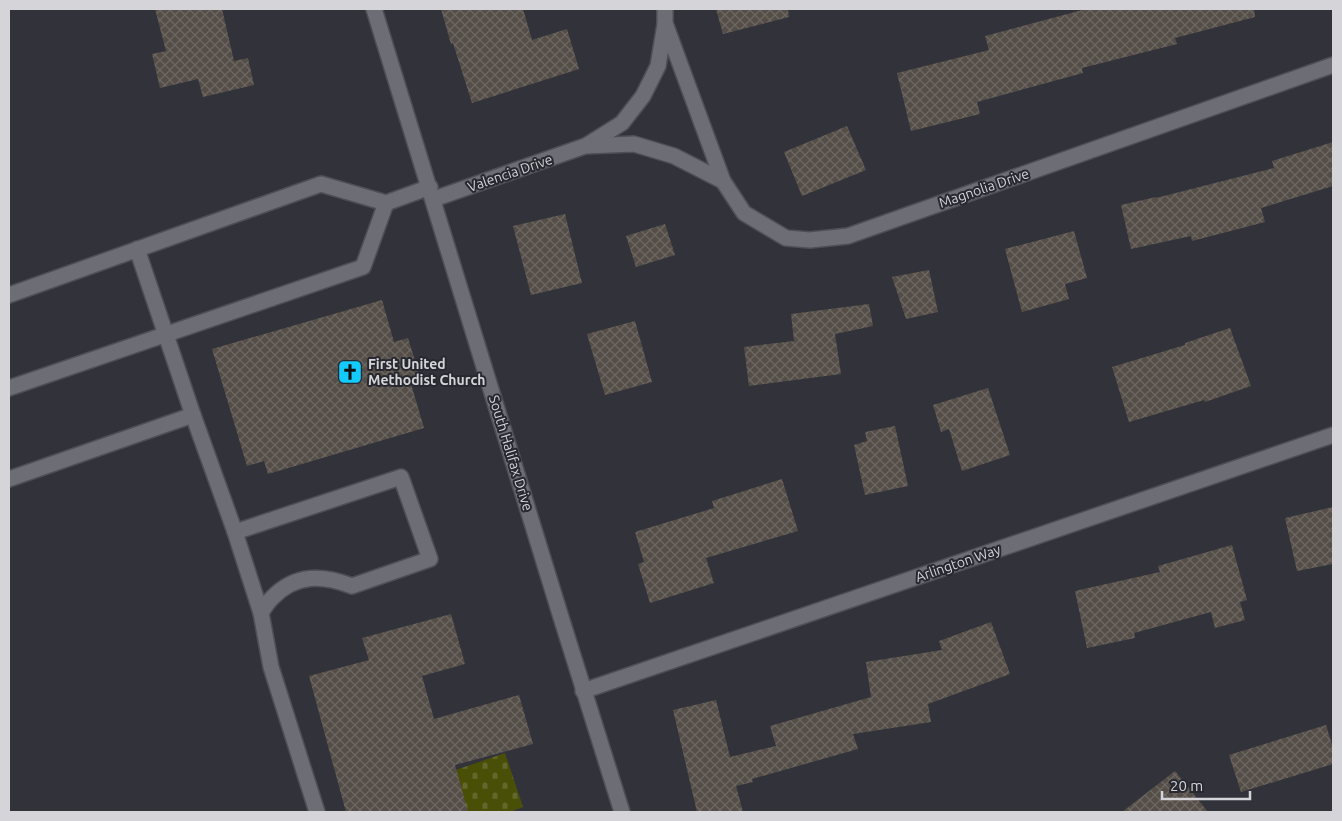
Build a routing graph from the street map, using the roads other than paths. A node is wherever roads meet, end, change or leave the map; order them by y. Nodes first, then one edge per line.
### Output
1 (374, 9) edge
2 (665, 16) edge
3 (1333, 65) edge
4 (696, 109) joint
5 (585, 146) junction
6 (723, 181) junction
7 (432, 193) junction
8 (386, 203) junction
9 (137, 249) junction
10 (9, 295) edge
11 (166, 335) junction
12 (9, 388) edge
13 (193, 415) junction
14 (1333, 436) edge
15 (9, 479) edge
16 (235, 532) junction
17 (261, 614) junction
18 (584, 691) junction
19 (316, 812) edge
20 (622, 812) edge

1 - 7 street, South Halifax Drive
2 - 4 street, Valencia Drive
2 - 5 street, Valencia Drive
3 - 6 street, Magnolia Drive
4 - 6 street, Magnolia Drive
5 - 6 street, Valencia Drive
5 - 7 street, Valencia Drive
7 - 8 street, Valencia Drive
7 - 18 street, South Halifax Drive
8 - 9 street
8 - 11 street
9 - 10 street
9 - 11 street
11 - 12 street
11 - 13 street
13 - 15 street
13 - 16 street
14 - 18 street, Arlington Way
16 - 17 street
16 - 17 street
17 - 19 street
18 - 20 street, South Halifax Drive

